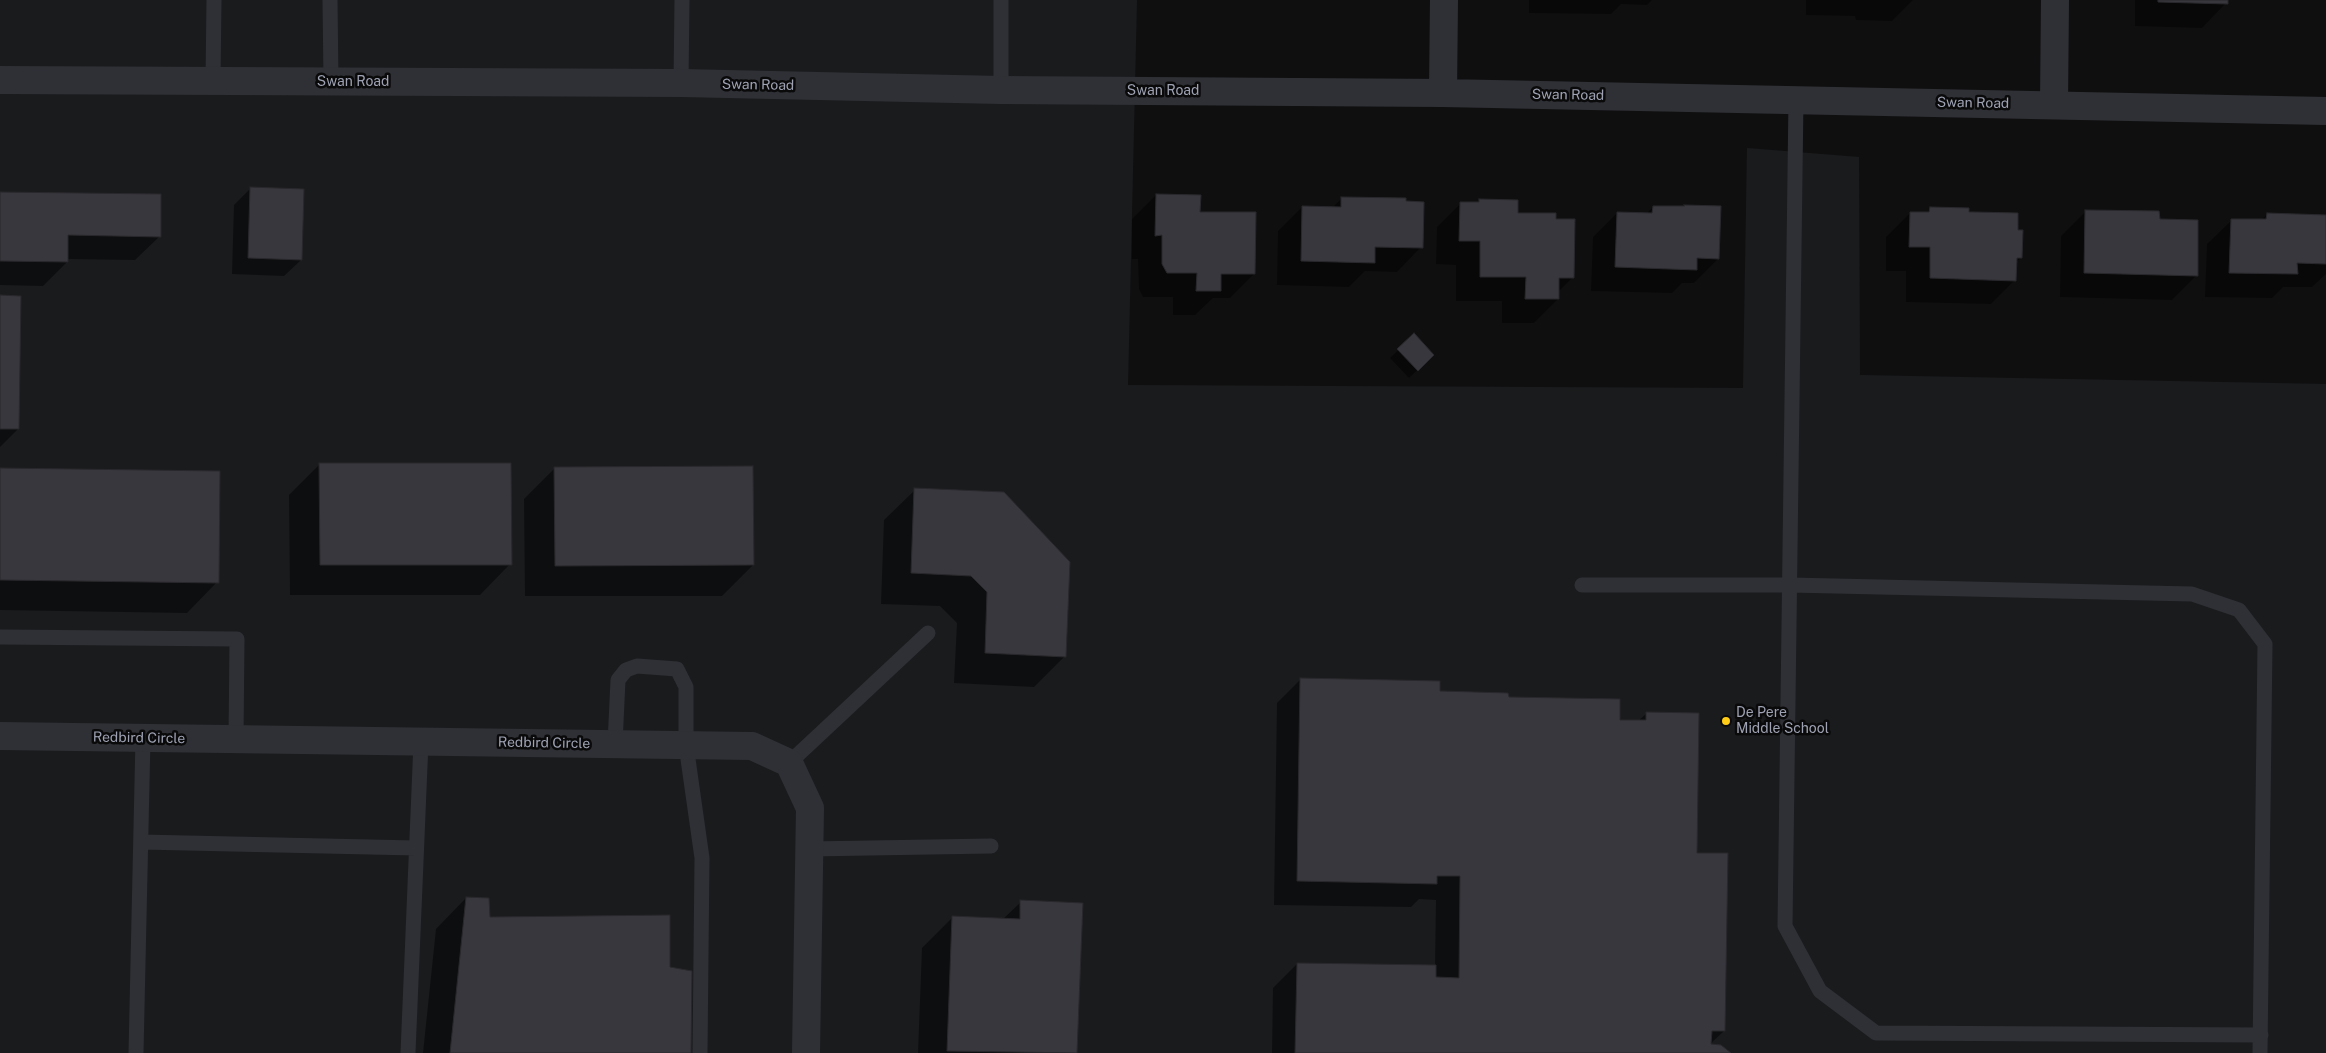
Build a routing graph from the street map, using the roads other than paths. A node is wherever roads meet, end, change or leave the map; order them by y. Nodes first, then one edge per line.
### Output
1 (214, 0) edge
2 (330, 0) edge
3 (682, 0) edge
4 (1001, 0) edge
5 (1444, 0) edge
6 (2056, 0) edge
7 (0, 80) edge
8 (213, 81) junction
9 (331, 82) junction
10 (681, 84) junction
11 (1001, 90) junction
12 (1443, 93) junction
13 (1796, 100) junction
14 (2054, 104) junction
15 (2326, 111) edge
16 (1582, 585) dead end
17 (1790, 585) junction
18 (928, 633) dead end
19 (0, 637) edge
20 (0, 736) edge
21 (143, 738) junction
22 (236, 739) junction
23 (421, 742) junction
24 (615, 744) junction
25 (686, 745) junction
26 (789, 763) junction
27 (141, 842) junction
28 (991, 846) dead end
29 (416, 848) junction
30 (809, 849) junction
31 (2261, 1035) junction
32 (136, 1053) edge
33 (408, 1053) edge
34 (700, 1053) edge
35 (806, 1053) edge
36 (2260, 1053) edge

1 - 8 lane
2 - 9 lane
3 - 10 lane
4 - 11 lane
5 - 12 street
6 - 14 street
7 - 8 street, Swan Road
8 - 9 street, Swan Road
9 - 10 street, Swan Road
10 - 11 street, Swan Road
11 - 12 street, Swan Road
12 - 13 street, Swan Road
13 - 14 street, Swan Road
13 - 17 lane
14 - 15 street, Swan Road
16 - 17 lane
17 - 31 lane
17 - 31 lane
18 - 26 lane
19 - 22 lane
20 - 21 street, Redbird Circle
21 - 22 street, Redbird Circle
21 - 27 lane
22 - 23 street, Redbird Circle
23 - 24 street, Redbird Circle
23 - 29 lane
24 - 25 street, Redbird Circle
24 - 25 lane
25 - 26 street, Redbird Circle
25 - 34 lane
26 - 30 street
27 - 29 lane
27 - 32 lane
28 - 30 lane
29 - 33 lane
30 - 35 street
31 - 36 lane

